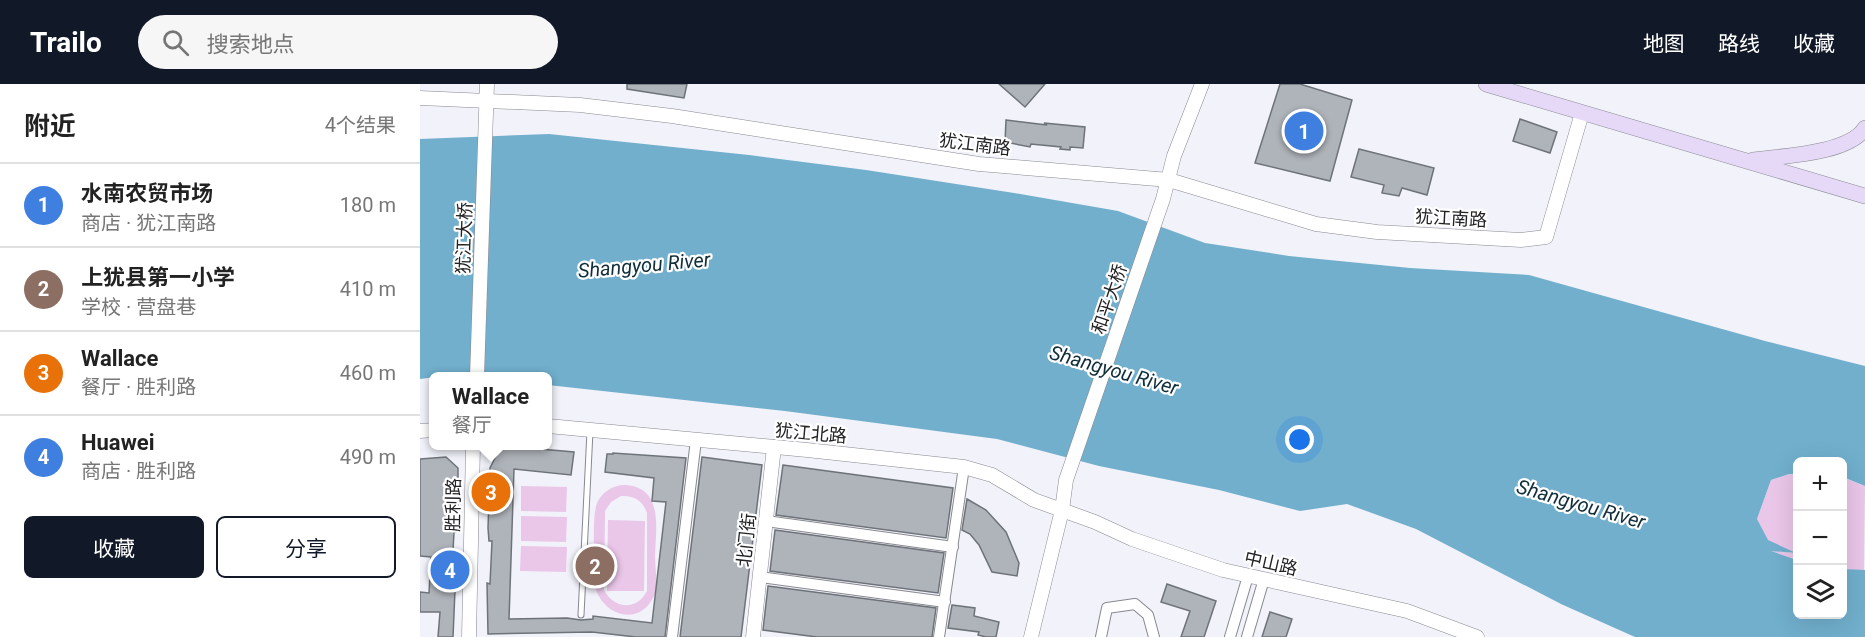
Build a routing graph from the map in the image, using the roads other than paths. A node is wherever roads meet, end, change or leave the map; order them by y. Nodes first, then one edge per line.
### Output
1 (487, 84) edge
2 (1202, 84) edge
3 (1486, 84) edge
4 (420, 98) edge
5 (486, 100) junction
6 (1582, 112) junction
7 (1865, 128) edge
8 (1746, 161) junction
9 (1169, 180) junction
10 (1865, 196) edge
11 (477, 372) edge
12 (552, 426) edge
13 (590, 430) junction
14 (696, 440) junction
15 (774, 447) junction
16 (473, 450) edge
17 (964, 467) junction
18 (1062, 510) junction
19 (766, 521) junction
20 (953, 547) junction
21 (1248, 576) junction
22 (760, 577) junction
23 (1264, 579) junction
24 (945, 602) junction
25 (581, 615) dead end
26 (1453, 633) edge
27 (469, 637) edge
28 (672, 637) edge
29 (756, 637) edge
30 (939, 637) edge
31 (1031, 637) edge
32 (1101, 637) edge
33 (1154, 637) edge
34 (1230, 637) edge
35 (1247, 637) edge
36 (1477, 637) edge

1 - 5 street, 犹江大桥
2 - 9 street, 和平大桥
3 - 6 main road
4 - 5 street, 犹江南路
5 - 9 street, 犹江南路
5 - 11 street, 犹江大桥
6 - 8 main road
6 - 9 street, 犹江南路
7 - 8 main road
8 - 10 main road
9 - 18 street, 和平大桥
12 - 13 street, 犹江北路
13 - 14 street, 犹江北路
13 - 25 lane
14 - 15 street, 犹江北路
14 - 28 street
15 - 17 street, 犹江北路
15 - 19 street, 北门街
16 - 27 street, 胜利路
17 - 18 street, 犹江北路
17 - 20 street
18 - 21 street, 中山路
18 - 31 street, 和平大桥
19 - 20 street
19 - 22 street, 北门街
20 - 24 street
21 - 23 street, 中山路
21 - 34 street
22 - 24 street
22 - 29 street, 北门街
23 - 26 street, 中山路
23 - 35 street
24 - 30 street
26 - 36 street, 中山路
32 - 33 street

